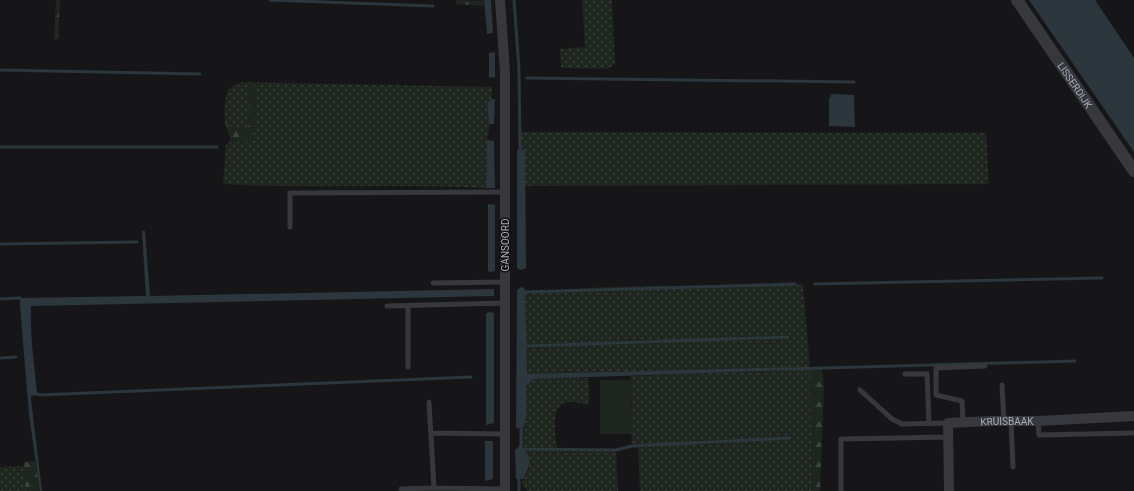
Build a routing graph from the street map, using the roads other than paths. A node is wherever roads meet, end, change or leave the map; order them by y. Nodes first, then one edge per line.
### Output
1 (500, 0) edge
2 (1017, 0) edge
3 (1134, 171) edge
4 (505, 192) junction
5 (290, 227) dead end
6 (505, 282) junction
7 (433, 283) dead end
8 (505, 303) junction
9 (387, 306) dead end
10 (408, 306) junction
11 (985, 366) dead end
12 (408, 367) dead end
13 (905, 374) dead end
14 (1002, 385) dead end
15 (860, 390) dead end
16 (429, 402) dead end
17 (1134, 416) edge
18 (1007, 421) junction
19 (1038, 421) junction
20 (963, 422) junction
21 (929, 423) junction
22 (948, 423) junction
23 (431, 433) junction
24 (1134, 433) edge
25 (505, 434) junction
26 (948, 437) junction
27 (1013, 467) dead end
28 (434, 488) junction
29 (401, 489) dead end
30 (505, 490) edge
31 (842, 491) edge
32 (950, 491) edge

1 - 4 street, GANSOORD
2 - 3 street, LISSERDIJK
4 - 5 lane
4 - 6 street, GANSOORD
6 - 7 lane
6 - 8 street, GANSOORD
8 - 10 lane
8 - 25 street, GANSOORD
9 - 10 lane
10 - 12 lane
11 - 20 lane
13 - 21 lane
14 - 18 lane
15 - 21 lane
16 - 23 lane
17 - 19 street, KRUISBAAK
18 - 19 street, KRUISBAAK
18 - 20 street, KRUISBAAK
18 - 27 lane
19 - 24 lane
20 - 22 street, KRUISBAAK
21 - 22 lane
22 - 26 street
23 - 25 lane
23 - 28 lane
25 - 30 street, GANSOORD
26 - 31 lane
26 - 32 street
28 - 29 lane
28 - 30 lane

